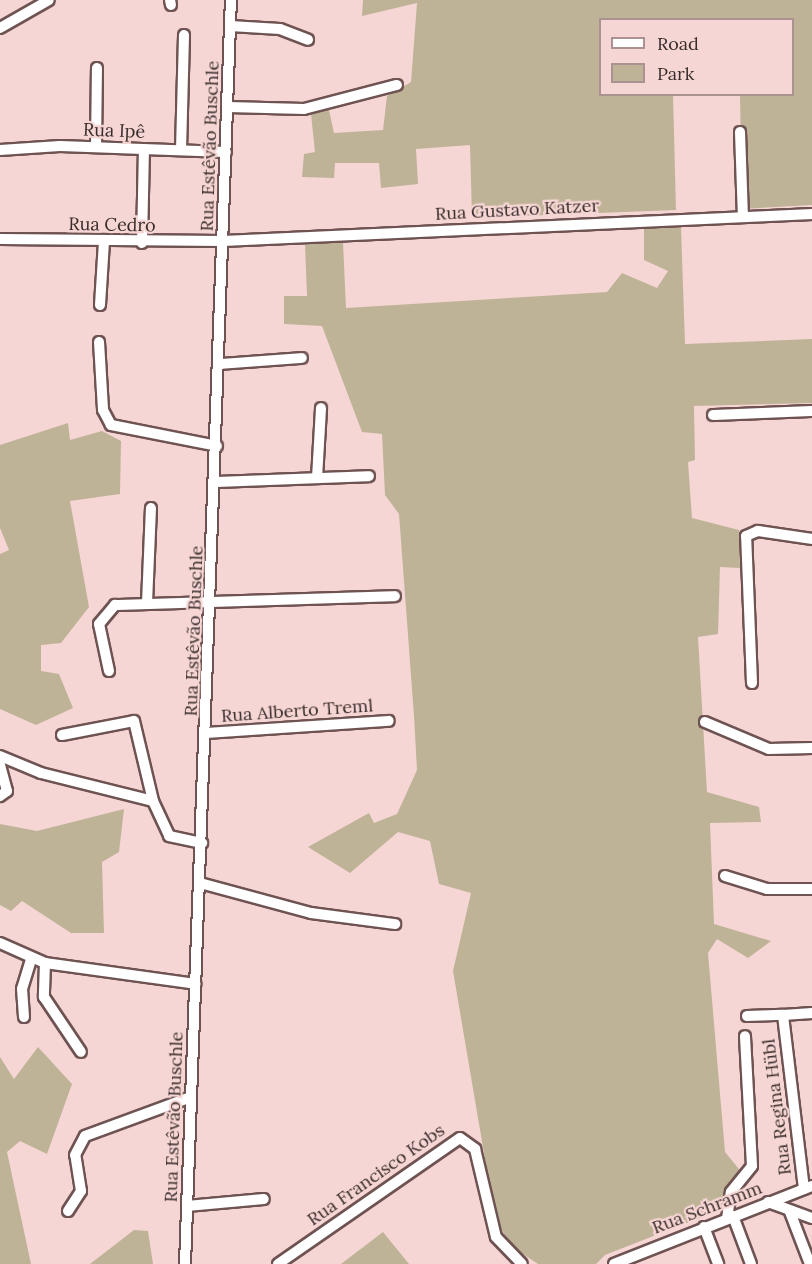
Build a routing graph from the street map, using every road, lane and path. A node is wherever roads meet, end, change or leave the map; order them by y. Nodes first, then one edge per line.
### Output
1 (49, 0) edge
2 (231, 0) edge
3 (230, 26) junction
4 (0, 28) edge
5 (184, 35) dead end
6 (308, 40) dead end
7 (97, 69) dead end
8 (398, 85) dead end
9 (228, 107) junction
10 (740, 132) dead end
11 (96, 147) junction
12 (144, 149) junction
13 (0, 150) edge
14 (181, 150) junction
15 (226, 152) junction
16 (812, 214) edge
17 (743, 216) junction
18 (0, 239) edge
19 (224, 241) junction
20 (104, 242) junction
21 (142, 243) junction
22 (100, 305) dead end
23 (99, 342) dead end
24 (302, 358) dead end
25 (219, 364) junction
26 (321, 408) dead end
27 (812, 411) edge
28 (713, 415) dead end
29 (217, 446) junction
30 (369, 476) dead end
31 (317, 478) junction
32 (215, 482) junction
33 (151, 508) dead end
34 (812, 539) edge
35 (395, 596) dead end
36 (147, 603) junction
37 (211, 603) junction
38 (109, 671) dead end
39 (752, 683) dead end
40 (389, 721) dead end
41 (705, 722) dead end
42 (207, 733) junction
43 (62, 735) dead end
44 (812, 748) edge
45 (0, 756) edge
46 (0, 765) edge
47 (0, 796) edge
48 (153, 801) junction
49 (202, 843) junction
50 (724, 876) dead end
51 (200, 883) junction
52 (812, 889) edge
53 (395, 924) dead end
54 (0, 943) edge
55 (31, 960) junction
56 (45, 963) junction
57 (196, 984) junction
58 (812, 1013) edge
59 (783, 1015) junction
60 (747, 1016) dead end
61 (24, 1017) dead end
62 (745, 1036) dead end
63 (81, 1052) dead end
64 (191, 1097) junction
65 (808, 1187) edge
66 (264, 1199) dead end
67 (768, 1202) junction
68 (187, 1206) junction
69 (69, 1211) dead end
70 (790, 1212) junction
71 (730, 1217) junction
72 (812, 1218) edge
73 (704, 1227) junction
74 (185, 1264) edge
75 (278, 1264) edge
76 (522, 1264) edge
77 (614, 1264) edge
78 (718, 1264) edge
79 (751, 1264) edge
80 (810, 1264) edge

1 - 4 street
2 - 3 street, Rua Estêvão Buschle
3 - 6 street
3 - 9 street, Rua Estêvão Buschle
5 - 14 street
7 - 11 street
8 - 9 street
9 - 15 street, Rua Estêvão Buschle
10 - 17 street
11 - 12 street, Rua Ipê
11 - 13 street, Rua Ipê
12 - 14 street, Rua Ipê
12 - 21 street
14 - 15 street, Rua Ipê
15 - 19 street, Rua Estêvão Buschle
16 - 17 street, Rua Gustavo Katzer
17 - 19 street, Rua Gustavo Katzer
18 - 20 street, Rua Cedro
19 - 21 street, Rua Cedro
19 - 25 street, Rua Estêvão Buschle
20 - 21 street, Rua Cedro
20 - 22 street
23 - 29 street
24 - 25 street
25 - 29 street, Rua Estêvão Buschle
26 - 31 street
27 - 28 street
29 - 32 street, Rua Estêvão Buschle
30 - 31 street
31 - 32 street
32 - 37 street, Rua Estêvão Buschle
33 - 36 street
34 - 39 street
35 - 37 street
36 - 37 street
36 - 38 street
37 - 42 street, Rua Estêvão Buschle
40 - 42 street, Rua Alberto Treml
41 - 44 street
42 - 49 street, Rua Estêvão Buschle
43 - 48 street
45 - 48 street
46 - 47 street
48 - 49 street
49 - 51 street, Rua Estêvão Buschle
50 - 52 street
51 - 53 street
51 - 57 street, Rua Estêvão Buschle
54 - 55 street
55 - 56 street
55 - 61 street
56 - 57 street
56 - 63 street
57 - 64 street, Rua Estêvão Buschle
58 - 59 street, Rua Regina Hübl
59 - 60 street
59 - 65 street, Rua Regina Hübl
62 - 71 street
64 - 68 street, Rua Estêvão Buschle
64 - 69 street
65 - 67 street, Rua Schramm
66 - 68 street
67 - 70 street
67 - 71 street, Rua Schramm
68 - 74 street, Rua Estêvão Buschle
70 - 72 street
70 - 80 street
71 - 73 street, Rua Schramm
71 - 79 street
73 - 77 street, Rua Schramm
73 - 78 street
75 - 76 street, Rua Francisco Kobs

